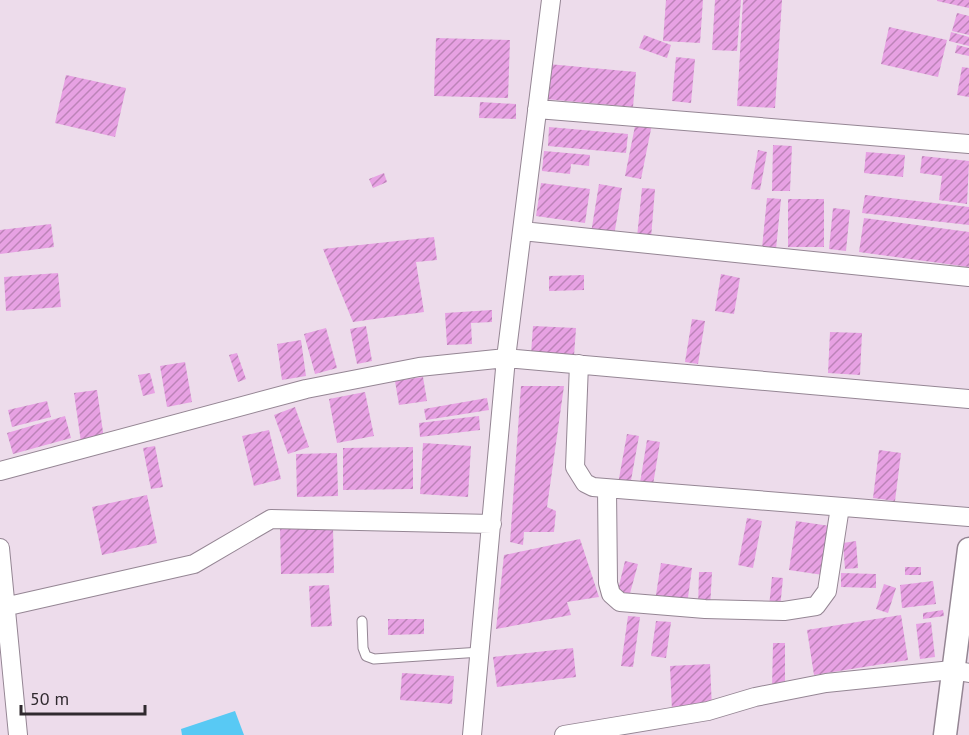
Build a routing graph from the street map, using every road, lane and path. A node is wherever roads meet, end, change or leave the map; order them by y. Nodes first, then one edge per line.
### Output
1 (551, 0) edge
2 (537, 109) junction
3 (969, 144) edge
4 (522, 231) junction
5 (969, 277) edge
6 (506, 358) junction
7 (579, 364) junction
8 (969, 399) edge
9 (0, 471) edge
10 (607, 489) junction
11 (840, 507) junction
12 (969, 517) edge
13 (492, 524) junction
14 (0, 548) edge
15 (969, 549) edge
16 (969, 556) edge
17 (4, 607) junction
18 (362, 621) dead end
19 (481, 652) junction
20 (960, 671) edge
21 (7, 696) edge
22 (18, 735) edge
23 (472, 735) edge
24 (564, 735) edge
25 (945, 735) edge

1 - 2 street
2 - 3 street
2 - 4 street
4 - 5 street
4 - 6 street
6 - 7 street
6 - 9 street
6 - 13 street
7 - 8 street
7 - 10 street
10 - 11 street
10 - 11 street
11 - 12 street
13 - 17 street
13 - 19 street
14 - 17 street
15 - 16 street
16 - 20 street
17 - 21 street
18 - 19 lane
19 - 23 street
20 - 24 street
20 - 25 street
21 - 22 street

